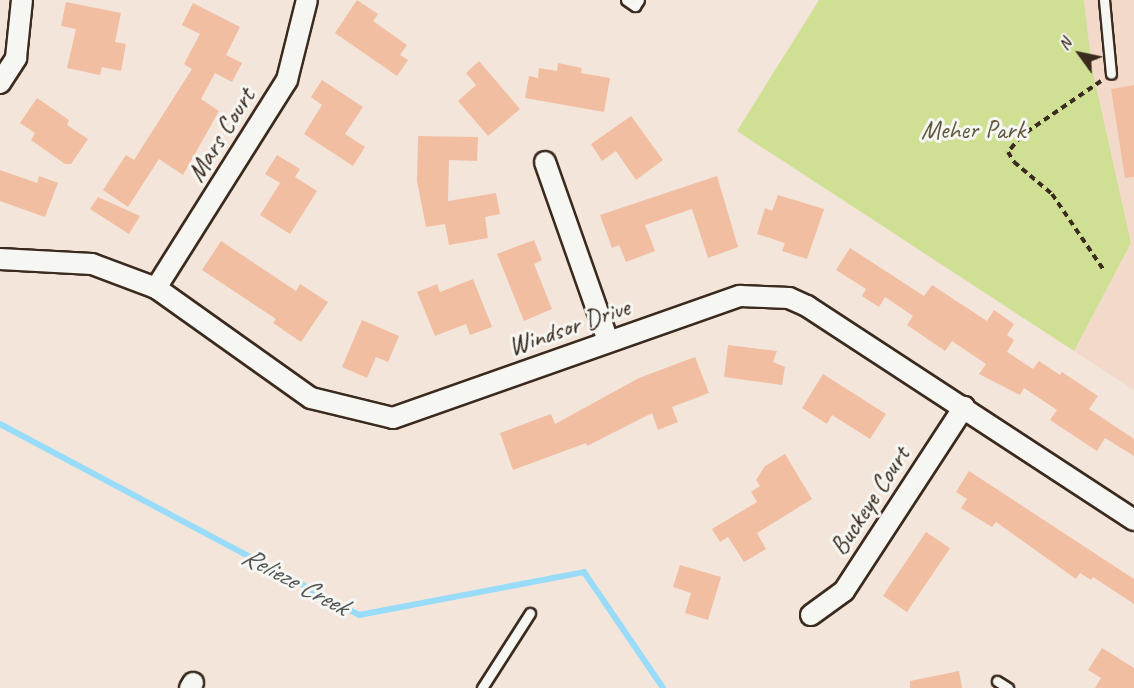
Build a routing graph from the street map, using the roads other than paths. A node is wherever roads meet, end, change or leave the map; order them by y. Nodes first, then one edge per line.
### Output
1 (22, 0) edge
2 (307, 0) edge
3 (627, 0) edge
4 (639, 0) edge
5 (1104, 0) edge
6 (1112, 74) road end
7 (0, 83) edge
8 (545, 162) dead end
9 (0, 259) edge
10 (156, 288) junction
11 (608, 341) junction
12 (964, 407) junction
13 (1134, 520) edge
14 (530, 614) dead end
15 (812, 615) dead end
16 (997, 681) dead end
17 (482, 688) edge
18 (1008, 688) edge

1 - 7 street
2 - 10 street, Mars Court
3 - 4 lane
5 - 6 lane
8 - 11 street
9 - 10 street, Windsor Drive
10 - 11 street, Windsor Drive
11 - 12 street, Windsor Drive
12 - 13 street, Windsor Drive
12 - 15 street, Buckeye Court
14 - 17 lane
16 - 18 lane

